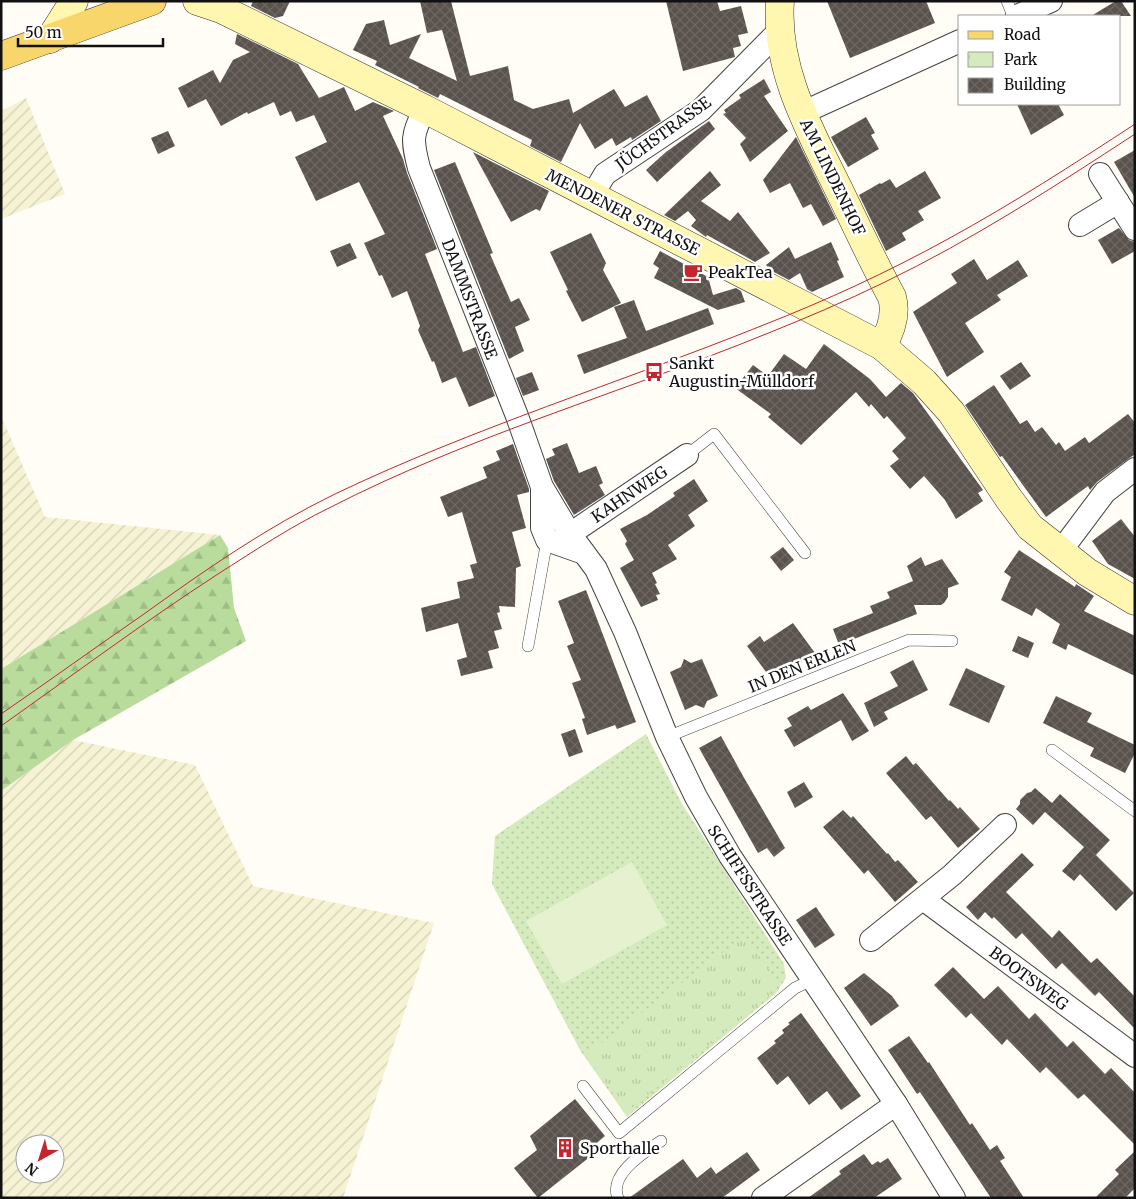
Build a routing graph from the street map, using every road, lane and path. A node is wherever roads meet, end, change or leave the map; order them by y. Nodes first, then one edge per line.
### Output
1 (74, 1) edge
2 (152, 1) edge
3 (197, 1) edge
4 (780, 1) edge
5 (1007, 1) edge
6 (1051, 1) edge
7 (1013, 15) edge
8 (1019, 15) edge
9 (780, 30) junction
10 (50, 39) junction
11 (958, 43) edge
12 (1, 56) edge
13 (424, 109) junction
14 (802, 113) junction
15 (1100, 174) dead end
16 (592, 196) junction
17 (1118, 202) junction
18 (1080, 225) dead end
19 (1135, 229) edge
20 (882, 346) junction
21 (687, 454) joint
22 (1135, 469) edge
23 (542, 487) junction
24 (570, 534) junction
25 (547, 540) junction
26 (1060, 552) junction
27 (584, 553) junction
28 (805, 553) dead end
29 (1135, 601) edge
30 (952, 642) dead end
31 (528, 646) dead end
32 (667, 737) junction
33 (1052, 750) dead end
34 (1135, 811) edge
35 (1005, 825) dead end
36 (923, 899) junction
37 (871, 940) dead end
38 (812, 980) junction
39 (1135, 1056) edge
40 (583, 1086) dead end
41 (896, 1104) junction
42 (661, 1141) dead end
43 (618, 1198) edge
44 (763, 1198) edge
45 (954, 1198) edge

1 - 10 street
2 - 10 main road
3 - 13 street, MENDENER STRASSE
4 - 9 street, AM LINDENHOF
5 - 7 lane
6 - 8 street
9 - 14 street, AM LINDENHOF
9 - 16 street, JÜCHSTRASSE
10 - 12 main road
11 - 14 street
13 - 16 street, MENDENER STRASSE
13 - 23 street, DAMMSTRASSE
14 - 20 street, AM LINDENHOF
15 - 17 street
16 - 20 street, MENDENER STRASSE
17 - 18 street
17 - 19 street
20 - 26 street, MENDENER STRASSE
21 - 24 street, KAHNWEG
21 - 28 lane
22 - 26 street
23 - 24 street, DAMMSTRASSE
23 - 25 street, DAMMSTRASSE
24 - 27 street, SCHIFFSSTRASSE
25 - 27 street
25 - 31 lane, DAMMSTRASSE
26 - 29 street, MENDENER STRASSE
27 - 32 street, SCHIFFSSTRASSE
30 - 32 lane, IN DEN ERLEN
32 - 38 street, SCHIFFSSTRASSE
33 - 34 lane
35 - 36 street
36 - 37 street
36 - 39 street, BOOTSWEG
38 - 40 lane
38 - 41 street, SCHIFFSSTRASSE
41 - 44 street
41 - 45 street, SCHIFFSSTRASSE
42 - 43 lane

